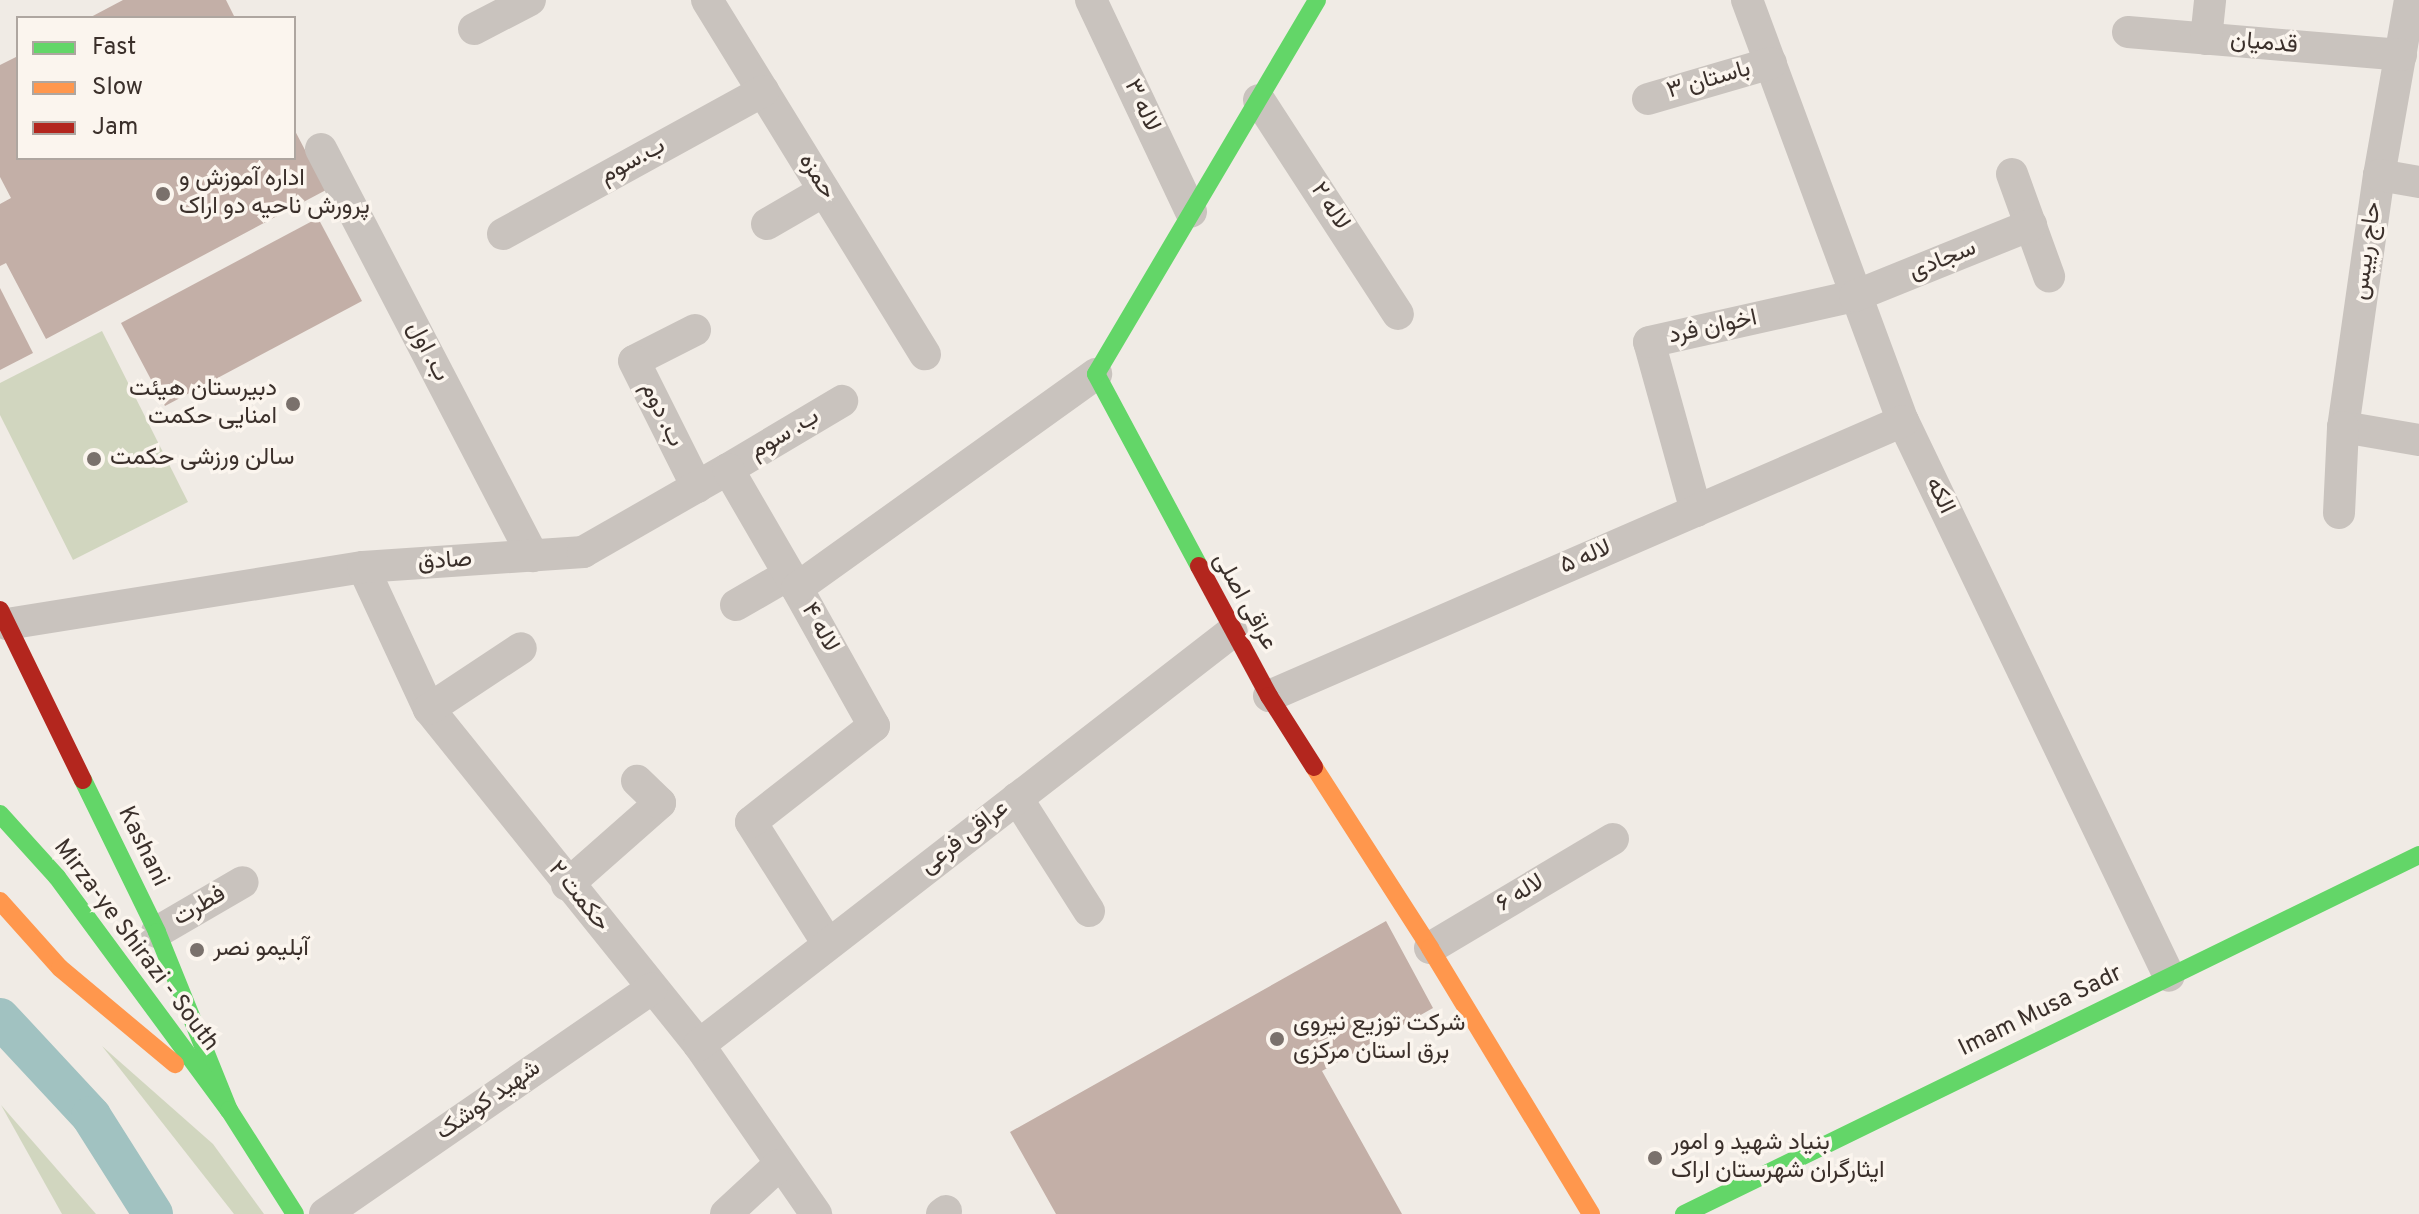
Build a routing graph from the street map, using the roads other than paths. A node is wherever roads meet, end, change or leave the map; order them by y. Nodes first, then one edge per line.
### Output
1 (530, 0) edge
2 (707, 0) edge
3 (1091, 0) edge
4 (1317, 0) edge
5 (1747, 0) edge
6 (2210, 0) edge
7 (2410, 0) edge
8 (474, 29) dead end
9 (2128, 32) dead end
10 (2206, 39) junction
11 (2401, 55) junction
12 (1771, 63) junction
13 (763, 91) junction
14 (1648, 99) dead end
15 (1259, 100) junction
16 (321, 149) dead end
17 (2012, 174) dead end
18 (2379, 175) junction
19 (2419, 182) edge
20 (824, 191) junction
21 (1191, 212) junction
22 (767, 224) dead end
23 (2031, 225) junction
24 (503, 234) dead end
25 (2049, 276) dead end
26 (1855, 296) junction
27 (1398, 314) dead end
28 (695, 330) dead end
29 (925, 354) dead end
30 (1096, 374) junction
31 (842, 401) dead end
32 (1903, 421) junction
33 (2343, 427) junction
34 (2419, 440) edge
35 (728, 469) junction
36 (697, 487) junction
37 (1696, 511) junction
38 (2339, 513) dead end
39 (533, 556) junction
40 (363, 567) junction
41 (793, 582) junction
42 (736, 605) dead end
43 (4, 617) edge
44 (1232, 632) junction
45 (521, 648) dead end
46 (1269, 696) junction
47 (429, 709) junction
48 (637, 781) dead end
49 (1017, 798) junction
50 (0, 814) edge
51 (1613, 839) dead end
52 (2419, 855) edge
53 (243, 882) dead end
54 (567, 885) junction
55 (0, 901) edge
56 (1089, 911) dead end
57 (157, 932) junction
58 (828, 944) junction
59 (1430, 948) junction
60 (2169, 976) junction
61 (652, 988) junction
62 (699, 1045) junction
63 (229, 1110) junction
64 (779, 1165) junction
65 (295, 1214) edge
66 (325, 1214) edge
67 (726, 1214) edge
68 (816, 1214) edge
69 (1591, 1214) edge
70 (1684, 1214) edge

1 - 8 street
2 - 13 street, حمزه
3 - 21 street, لاله ۳
4 - 15 street
5 - 12 street, الکه
6 - 10 street
7 - 11 street, حاج رییس
9 - 10 street, قدمیان
10 - 11 street, قدمیان
11 - 18 street, حاج رییس
12 - 14 street, باستان ۳
12 - 26 street, الکه
13 - 20 street, حمزه
13 - 24 street, ب.سوم
15 - 21 street
15 - 27 street, لاله ۲
16 - 39 street, ب. اول
17 - 23 street
18 - 19 street
18 - 33 street, حاج رییس
20 - 22 street
20 - 29 street, حمزه
21 - 30 street
23 - 25 street
23 - 26 street, سجادی
26 - 32 street, الکه
26 - 37 street, اخوان فرد
28 - 36 street, ب. دوم
30 - 41 street, لاله ۴
30 - 44 street, عراقی اصلی
31 - 35 street, ب. سوم
32 - 37 street, لاله ۵
32 - 60 street, الکه
33 - 34 street
33 - 38 street, حاج رییس
35 - 36 street, صادق
35 - 41 street
36 - 39 street, صادق
37 - 46 street, لاله ۵
39 - 40 street, صادق
40 - 43 street, صادق
40 - 47 street, حکمت ۲
41 - 42 street
41 - 58 street, لاله ۴
43 - 57 street, Kashani
44 - 46 street, عراقی اصلی
44 - 49 street, عراقی فرعی
45 - 47 street
46 - 59 street, عراقی اصلی
47 - 54 street, حکمت ۲
48 - 54 street
49 - 56 street
49 - 58 street, عراقی فرعی
50 - 63 street, Mirza-ye Shirazi - South
51 - 59 street, لاله ۶
52 - 60 street, Imam Musa Sadr
53 - 57 street, فطرت
54 - 61 street, حکمت ۲
55 - 63 street, Mirza-ye Shirazi - South
57 - 63 street, Kashani
58 - 62 street, عراقی فرعی
59 - 69 street, عراقی اصلی
60 - 70 street, Imam Musa Sadr
61 - 62 street, حکمت ۲
61 - 66 street, شهید کوشک
62 - 64 street, حکمت ۲
63 - 65 street, Mirza-ye Shirazi - South
64 - 67 street
64 - 68 street, حکمت ۲

